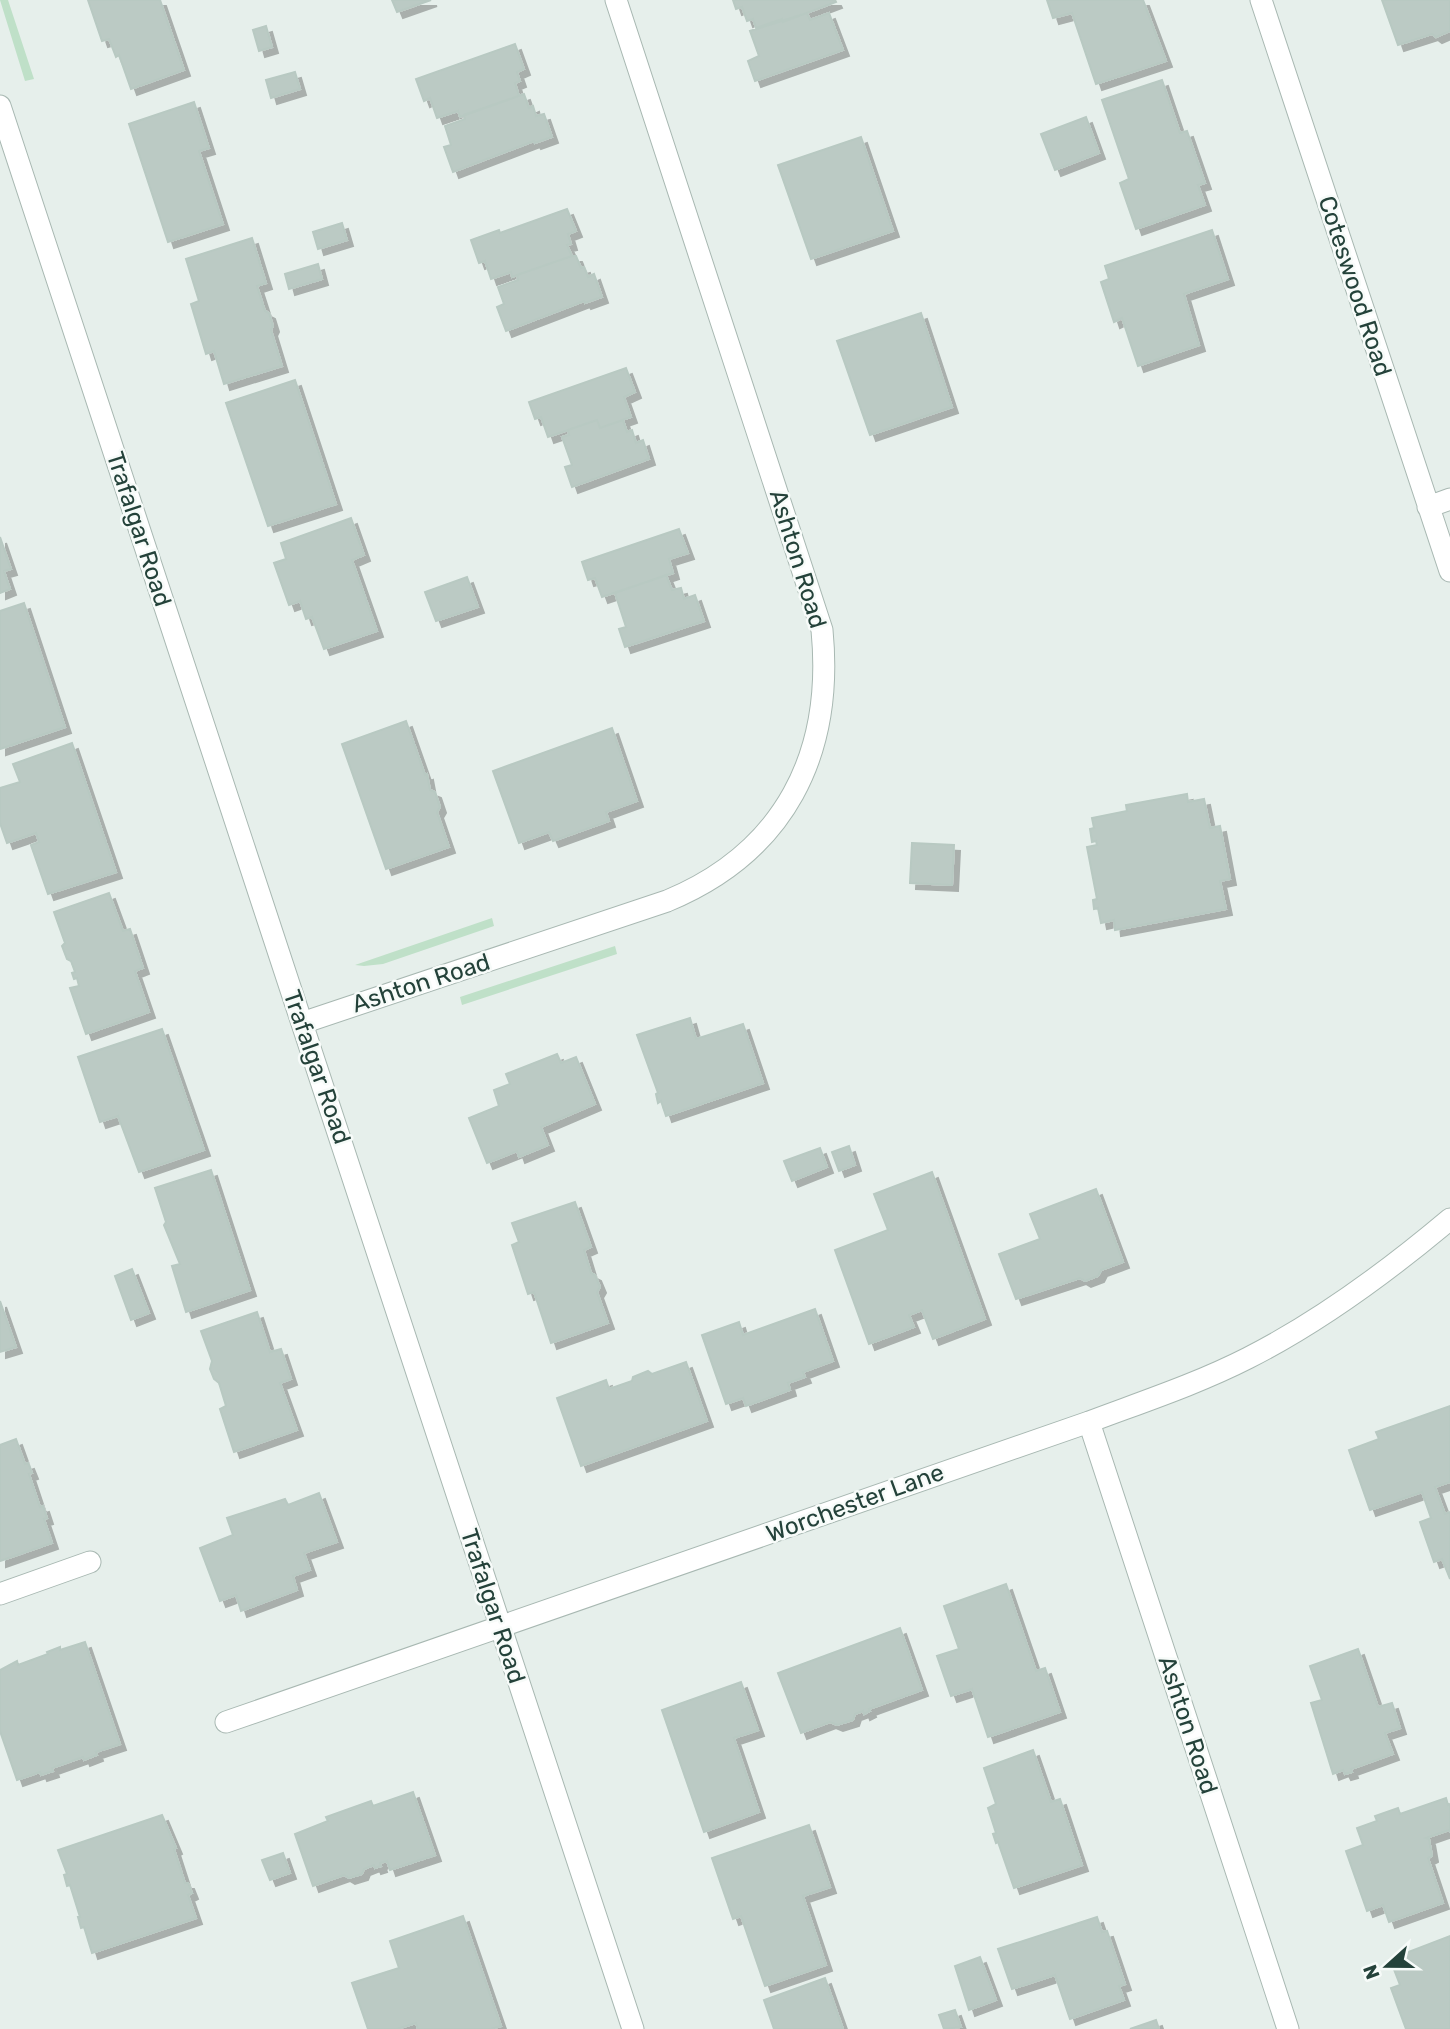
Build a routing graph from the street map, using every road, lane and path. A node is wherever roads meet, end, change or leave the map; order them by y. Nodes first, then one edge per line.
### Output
1 (616, 0) edge
2 (1261, 0) edge
3 (0, 106) edge
4 (1450, 499) edge
5 (1428, 507) junction
6 (1450, 571) edge
7 (302, 1023) junction
8 (1450, 1219) edge
9 (1089, 1422) junction
10 (90, 1562) dead end
11 (0, 1594) edge
12 (500, 1627) junction
13 (226, 1722) dead end
14 (633, 2029) edge
15 (1288, 2029) edge

1 - 7 street, Ashton Road
2 - 5 street, Coteswood Road
3 - 7 street, Trafalgar Road
4 - 5 street
5 - 6 street, Coteswood Road
7 - 12 street, Trafalgar Road
8 - 9 street, Worchester Lane
9 - 12 street, Worchester Lane
9 - 15 street, Ashton Road
10 - 11 street
12 - 13 street, Worchester Lane
12 - 14 street, Trafalgar Road

